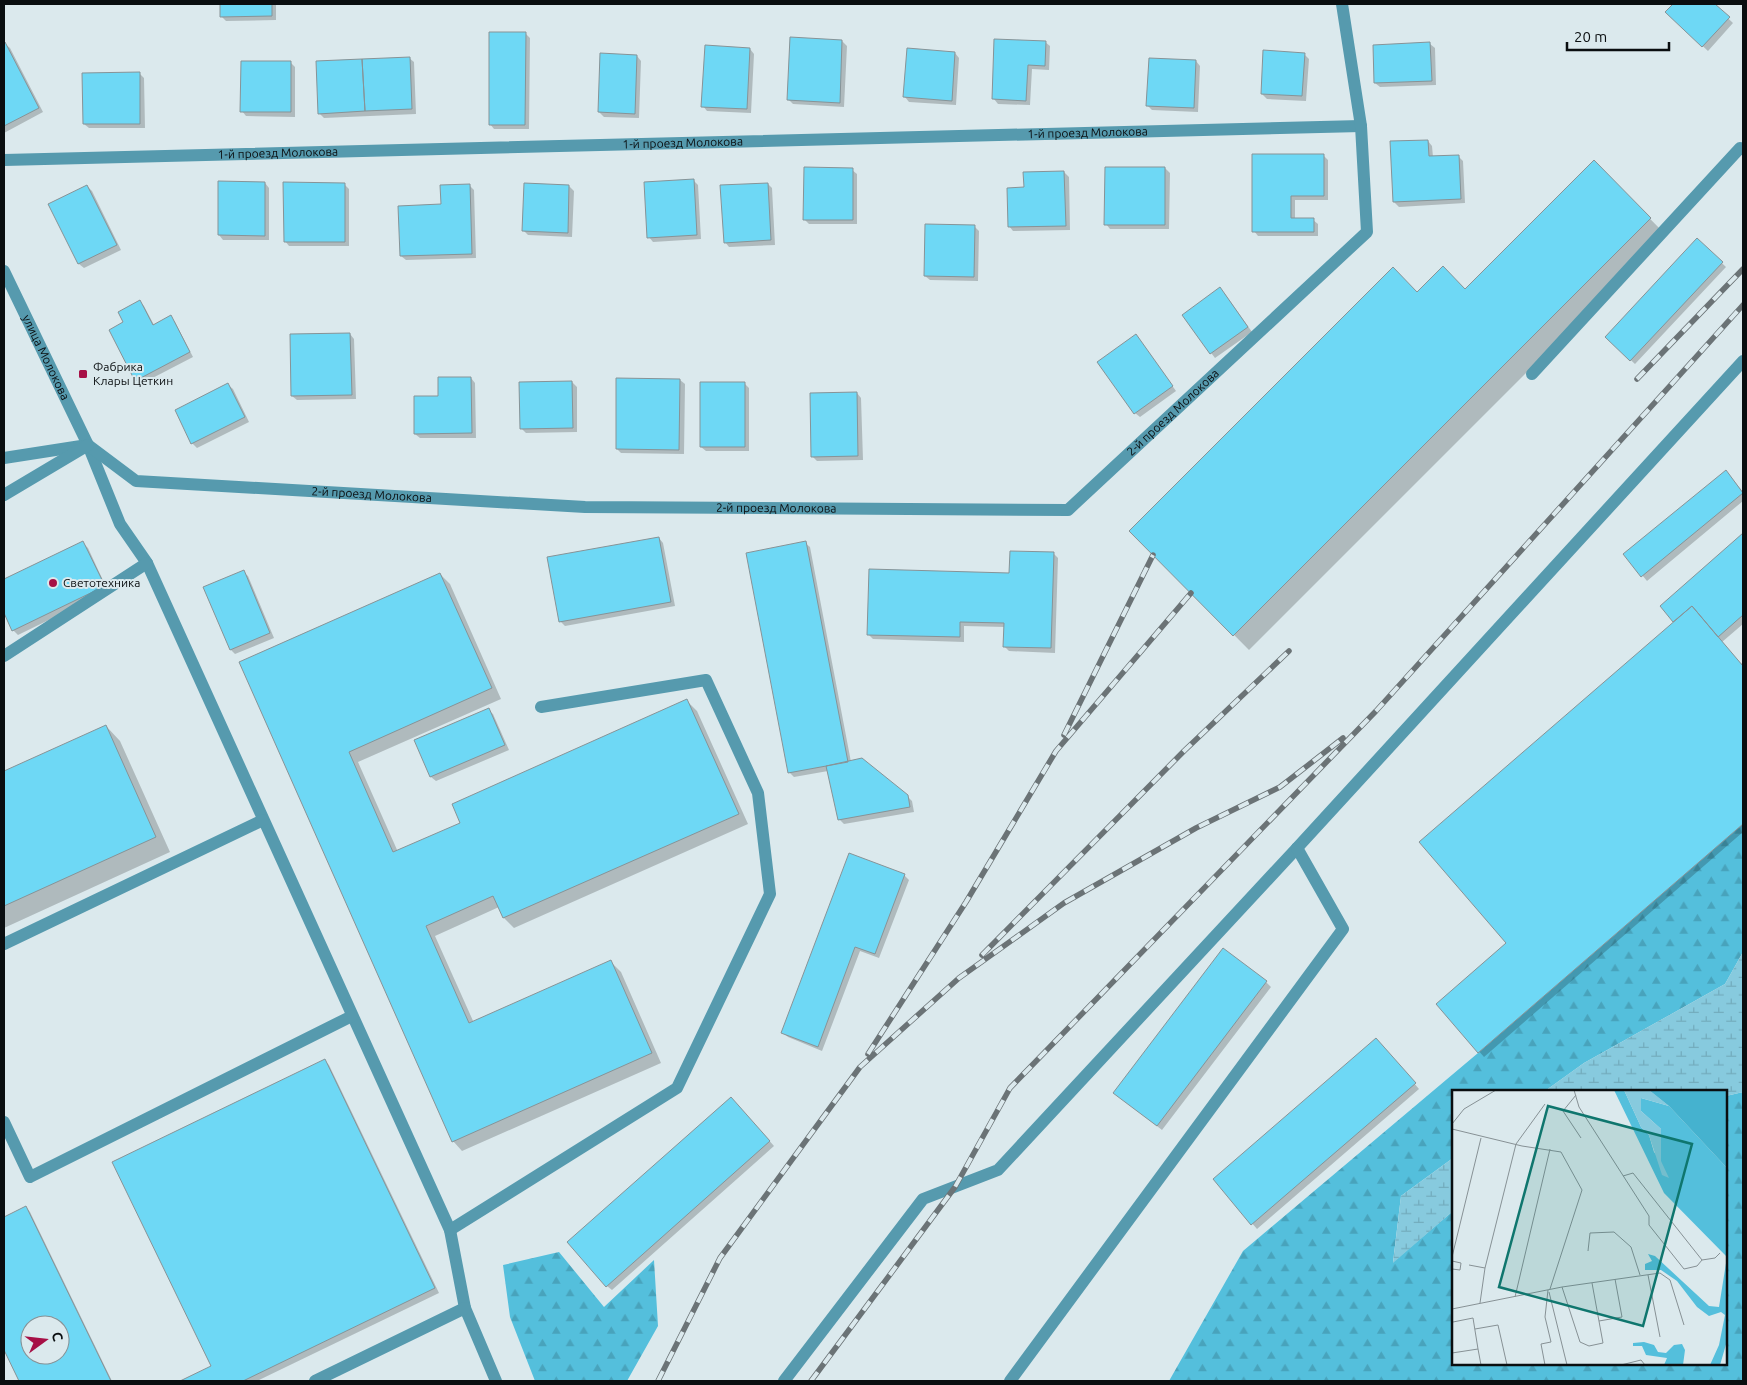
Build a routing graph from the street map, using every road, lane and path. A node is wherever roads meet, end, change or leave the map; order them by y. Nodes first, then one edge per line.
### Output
1 (1342, 4) edge
2 (1361, 126) junction
3 (1743, 149) edge
4 (4, 160) edge
5 (4, 271) edge
6 (1743, 361) edge
7 (1532, 374) dead end
8 (88, 445) junction
9 (4, 458) edge
10 (4, 495) edge
11 (147, 563) junction
12 (4, 656) edge
13 (541, 707) dead end
14 (264, 820) junction
15 (1297, 848) junction
16 (4, 944) edge
17 (352, 1016) junction
18 (4, 1122) edge
19 (450, 1230) junction
20 (465, 1308) junction
21 (315, 1381) edge
22 (496, 1381) edge
23 (784, 1381) edge
24 (1010, 1381) edge

1 - 2 street
2 - 4 street, 1-й проезд Молокова
2 - 8 street, 2-й проезд Молокова
3 - 7 street
5 - 8 street, улица Молокова
6 - 15 street
8 - 9 street
8 - 10 street
8 - 11 street, улица Молокова
11 - 12 street
11 - 14 street, улица Молокова
13 - 19 street
14 - 16 street
14 - 17 street, улица Молокова
15 - 23 street
15 - 24 street
17 - 18 street
17 - 19 street, улица Молокова
19 - 20 street, улица Молокова
20 - 21 street
20 - 22 street, улица Молокова

